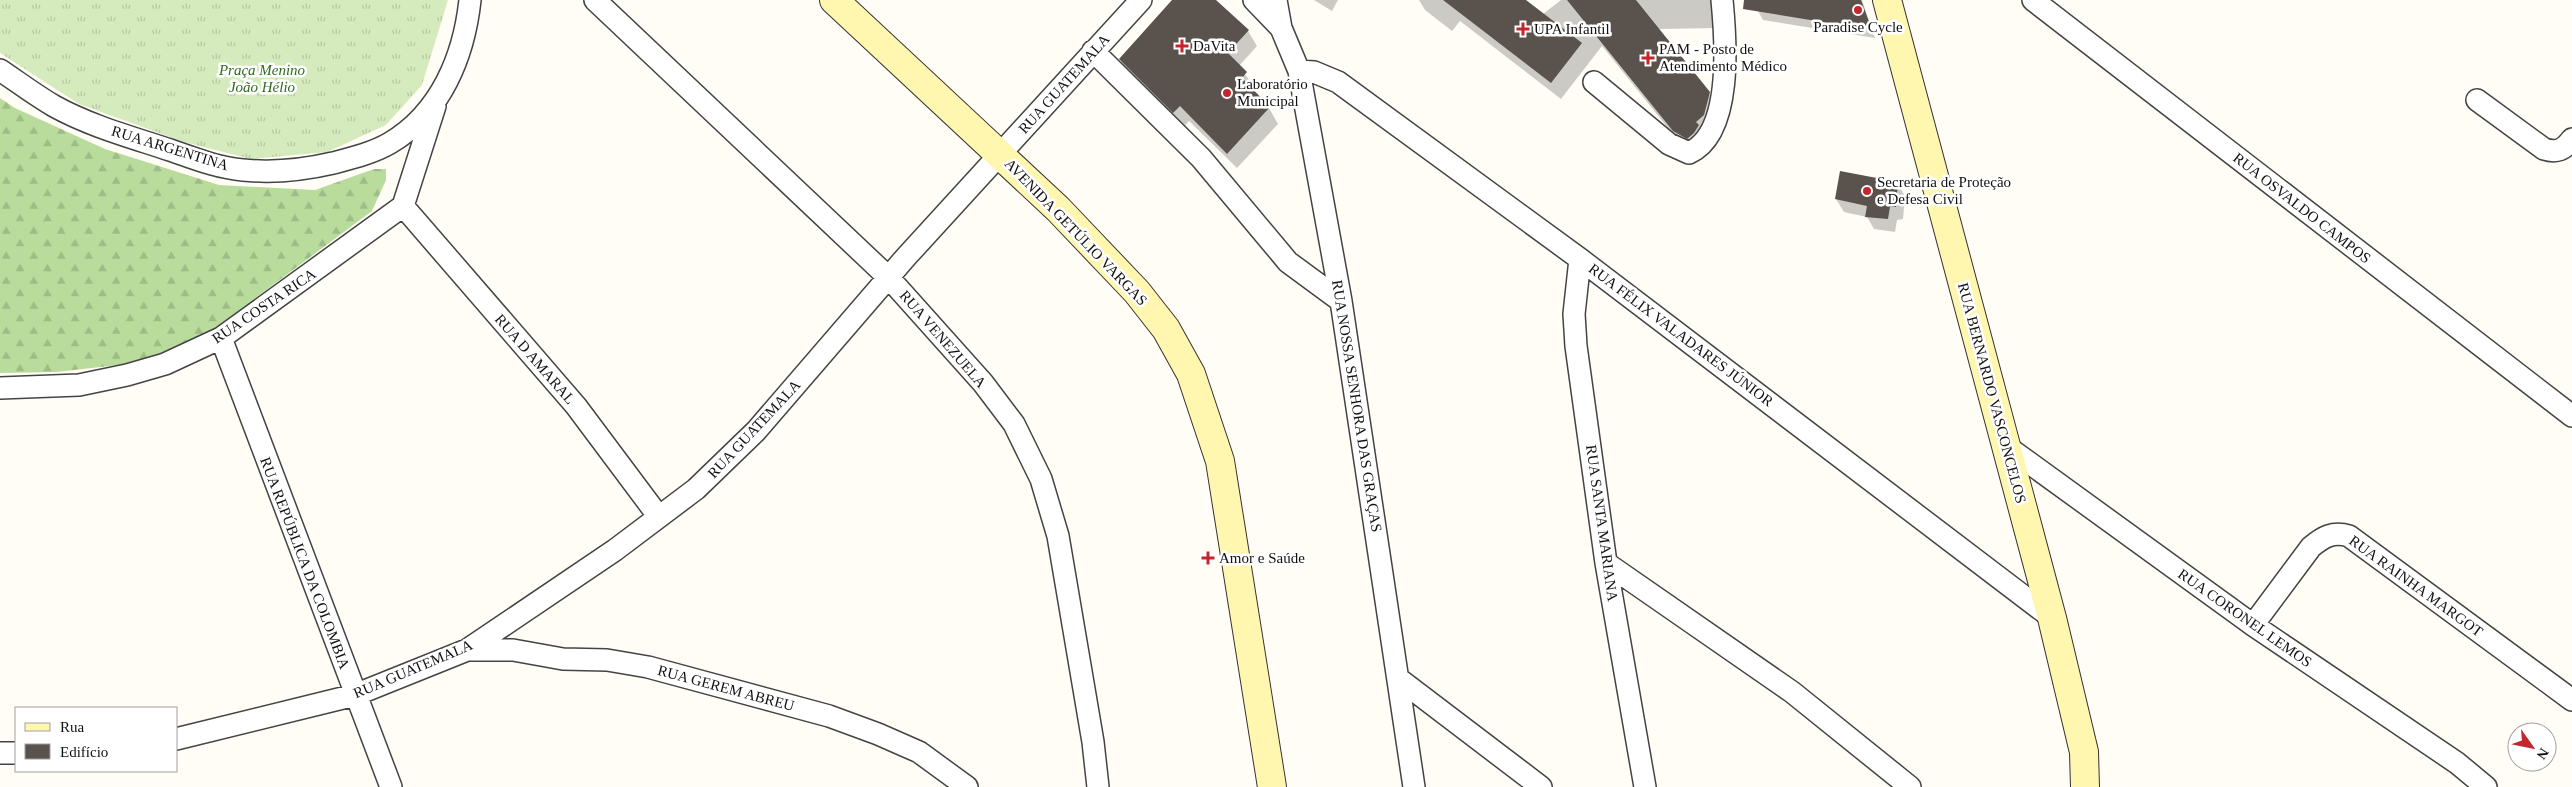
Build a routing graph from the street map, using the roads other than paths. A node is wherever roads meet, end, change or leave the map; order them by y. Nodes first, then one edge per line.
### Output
1 (470, 0) edge
2 (595, 0) edge
3 (834, 0) edge
4 (1140, 0) edge
5 (1254, 0) edge
6 (1276, 0) edge
7 (1722, 0) edge
8 (1887, 0) edge
9 (2032, 0) edge
10 (1281, 28) junction
11 (1092, 52) junction
12 (0, 70) edge
13 (1299, 71) junction
14 (1594, 82) dead end
15 (436, 100) junction
16 (2476, 100) dead end
17 (2572, 139) edge
18 (1001, 154) junction
19 (403, 206) junction
20 (1580, 258) junction
21 (889, 278) junction
22 (1341, 301) junction
23 (221, 338) junction
24 (0, 388) edge
25 (2572, 416) edge
26 (2006, 446) junction
27 (659, 517) junction
28 (1606, 563) junction
29 (2052, 618) junction
30 (2253, 625) junction
31 (467, 650) junction
32 (1399, 679) junction
33 (355, 695) junction
34 (2572, 700) edge
35 (178, 739) edge
36 (0, 752) edge
37 (15, 753) edge
38 (391, 787) edge
39 (967, 787) edge
40 (1098, 787) edge
41 (1272, 787) edge
42 (1414, 787) edge
43 (1541, 787) edge
44 (1645, 787) edge
45 (1910, 787) edge
46 (2086, 787) edge
47 (2486, 787) edge

1 - 15 street, RUA ARGENTINA
2 - 21 street, RUA VENEZUELA
3 - 18 main road, AVENIDA GETÚLIO VARGAS
4 - 11 street, RUA GUATEMALA
5 - 10 street, RUA NOSSA SENHORA DAS GRAÇAS
6 - 10 street, RUA NOSSA SENHORA DAS GRAÇAS
7 - 14 street
8 - 26 main road, RUA BERNARDO VASCONCELOS
9 - 25 street, RUA OSVALDO CAMPOS
10 - 13 street, RUA NOSSA SENHORA DAS GRAÇAS
11 - 18 street, RUA GUATEMALA
11 - 22 street
12 - 15 street, RUA ARGENTINA
13 - 20 street, RUA FÉLIX VALADARES JÚNIOR
13 - 22 street, RUA NOSSA SENHORA DAS GRAÇAS
15 - 19 street
16 - 17 street
18 - 21 street, RUA GUATEMALA
18 - 41 main road, AVENIDA GETÚLIO VARGAS
19 - 23 street, RUA COSTA RICA
19 - 27 street, RUA D AMARAL
20 - 28 street, RUA SANTA MARIANA
20 - 29 street, RUA FÉLIX VALADARES JÚNIOR
21 - 27 street, RUA GUATEMALA
21 - 40 street, RUA VENEZUELA
22 - 32 street, RUA NOSSA SENHORA DAS GRAÇAS
23 - 24 street, RUA COSTA RICA
23 - 33 street, RUA REPÚBLICA DA COLOMBIA
26 - 29 main road, RUA BERNARDO VASCONCELOS
26 - 30 street, RUA CORONEL LEMOS
27 - 31 street, RUA GUATEMALA
28 - 44 street, RUA SANTA MARIANA
28 - 45 street
29 - 46 main road, RUA BERNARDO VASCONCELOS
30 - 34 street, RUA RAINHA MARGOT
30 - 47 street, RUA CORONEL LEMOS
31 - 33 street, RUA GUATEMALA
31 - 39 street, RUA GEREM ABREU
32 - 42 street, RUA NOSSA SENHORA DAS GRAÇAS
32 - 43 street
33 - 35 street, RUA GUATEMALA
33 - 38 street, RUA REPÚBLICA DA COLOMBIA
36 - 37 street

